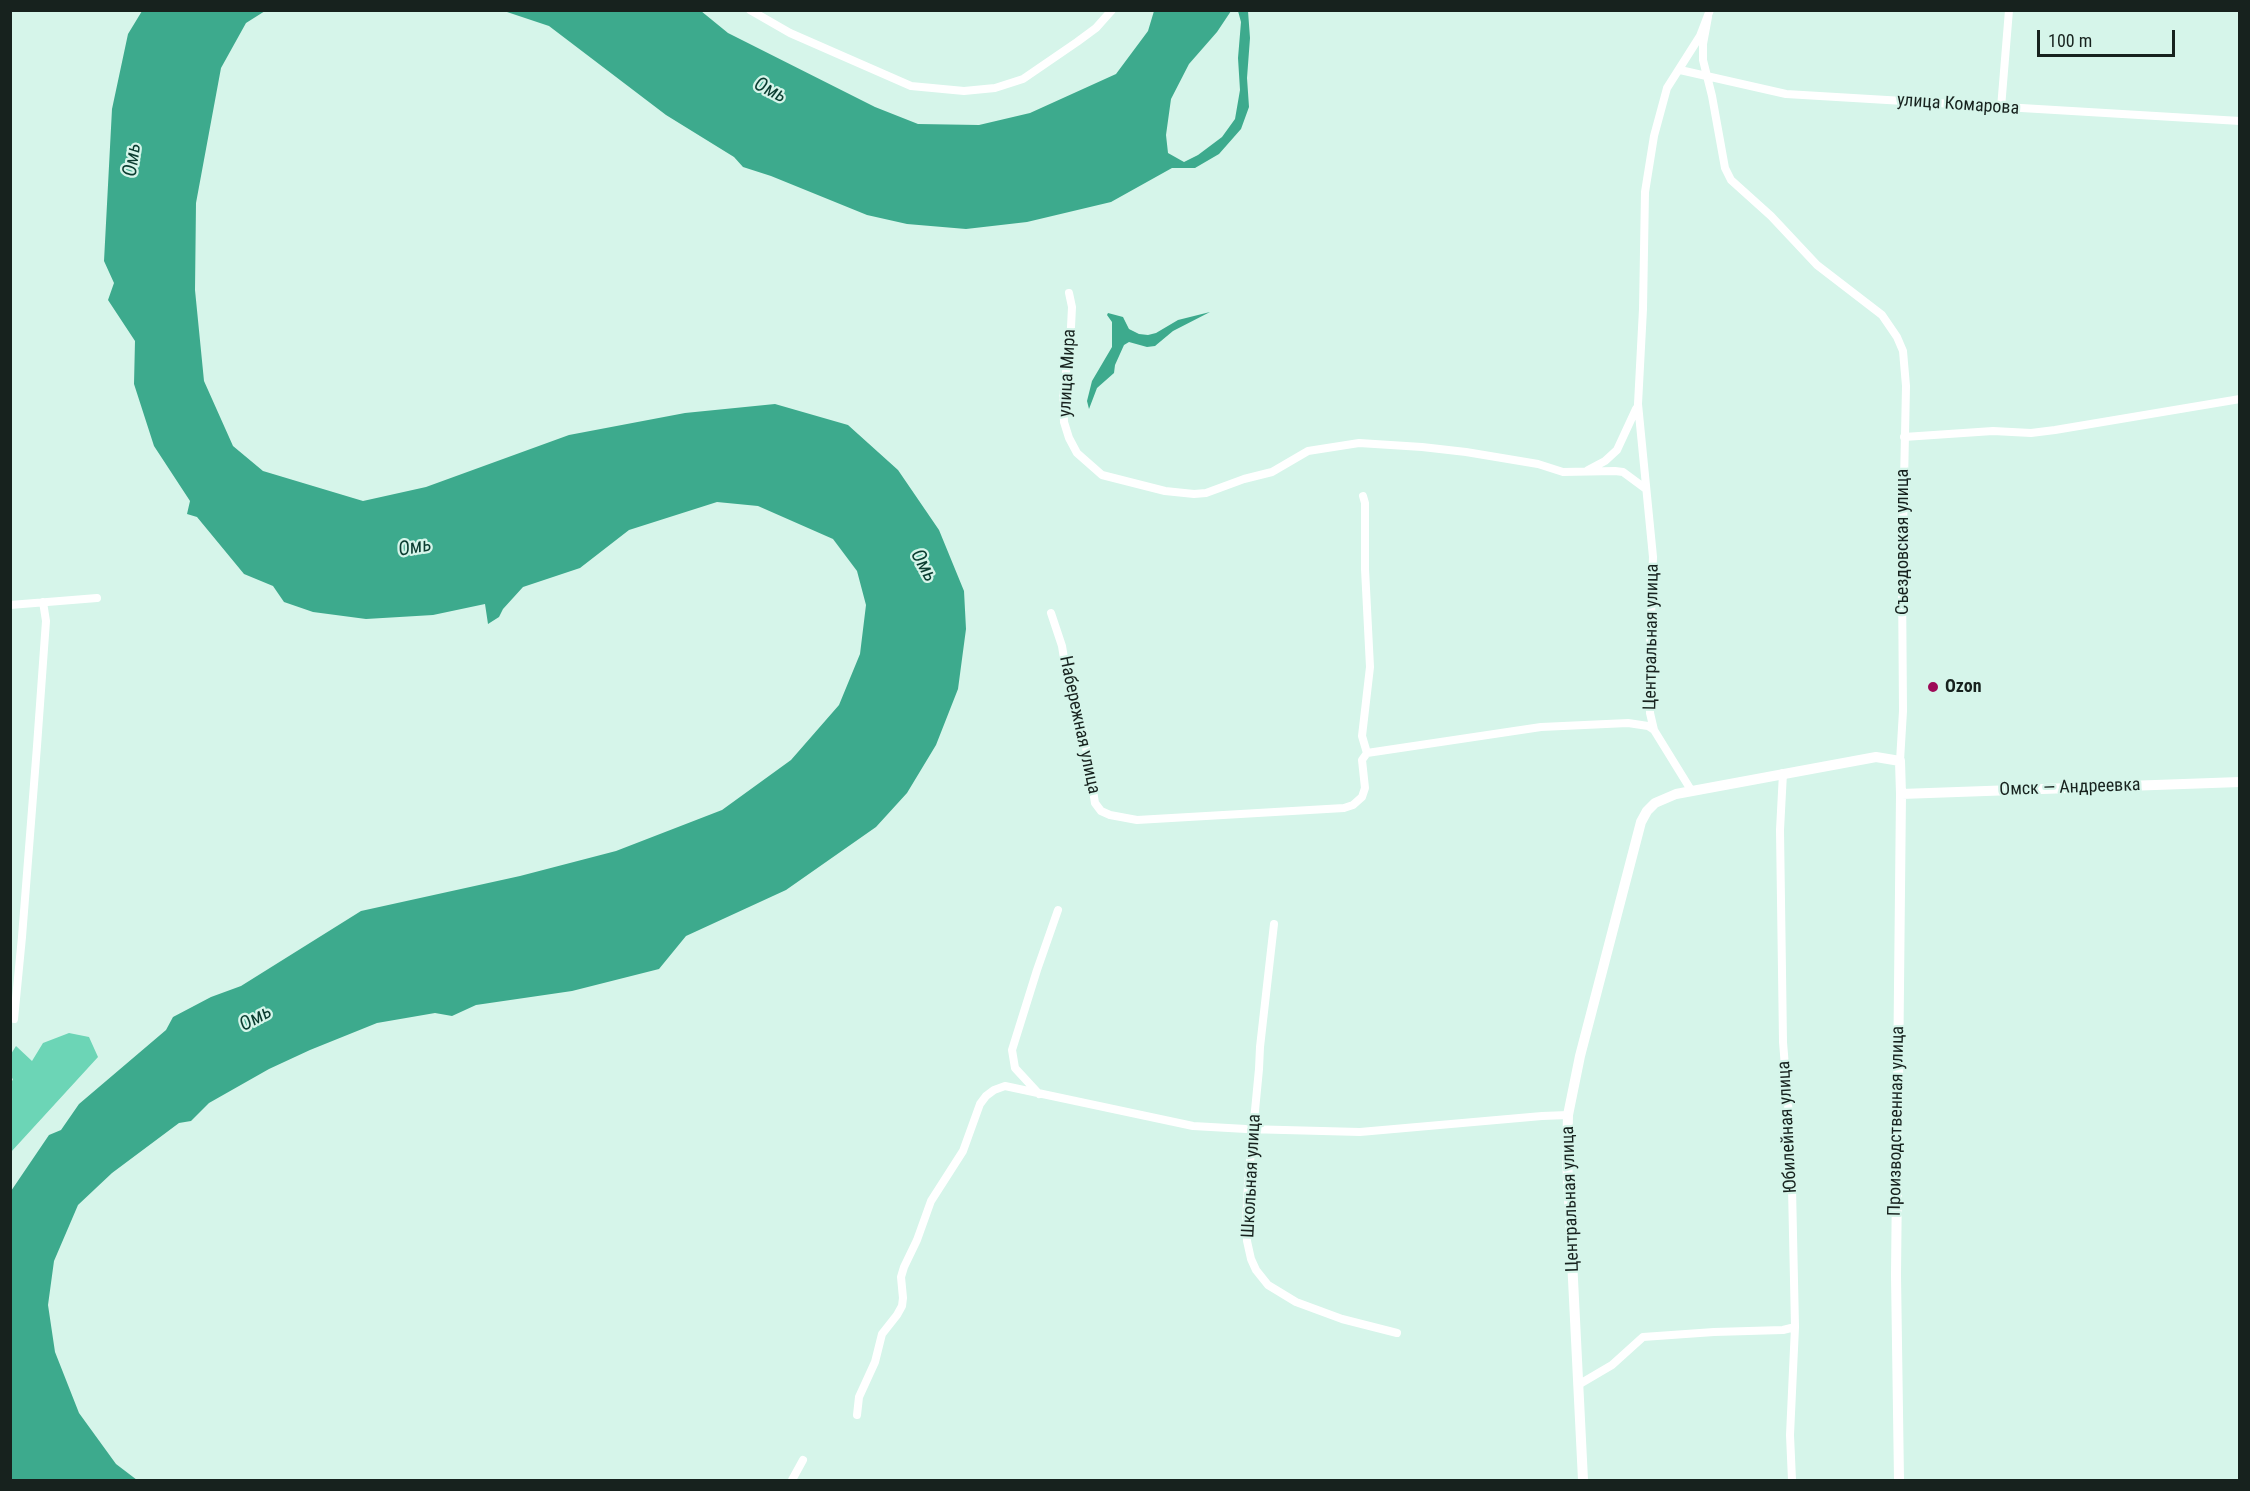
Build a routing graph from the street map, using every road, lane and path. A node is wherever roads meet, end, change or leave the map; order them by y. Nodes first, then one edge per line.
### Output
1 (750, 10) edge
2 (1112, 10) edge
3 (2009, 10) edge
4 (1709, 14) edge
5 (1680, 70) junction
6 (1708, 76) junction
7 (2001, 108) junction
8 (2240, 121) edge
9 (1069, 293) dead end
10 (2240, 399) edge
11 (1638, 404) junction
12 (1904, 437) junction
13 (1583, 473) junction
14 (1646, 489) junction
15 (1364, 496) dead end
16 (97, 598) dead end
17 (43, 602) junction
18 (10, 605) edge
19 (1051, 613) dead end
20 (1654, 730) junction
21 (1367, 753) junction
22 (1900, 761) junction
23 (1783, 773) junction
24 (2240, 782) edge
25 (1691, 790) junction
26 (1901, 794) junction
27 (1058, 910) dead end
28 (1274, 924) dead end
29 (14, 1019) dead end
30 (1040, 1095) junction
31 (1568, 1115) junction
32 (1254, 1128) junction
33 (1795, 1327) junction
34 (1396, 1334) dead end
35 (1578, 1385) junction
36 (857, 1415) dead end
37 (803, 1460) dead end
38 (792, 1480) edge
39 (1583, 1480) edge
40 (1792, 1480) edge
41 (1899, 1480) edge

1 - 2 street
3 - 7 street
4 - 5 street, Центральная улица
4 - 6 street, Съездовская улица
5 - 6 street, улица Комарова
5 - 11 street, Центральная улица
6 - 7 street, улица Комарова
6 - 12 street, Съездовская улица
7 - 8 street, улица Комарова
9 - 13 street, улица Мира
10 - 12 street
11 - 13 street
11 - 14 street, Центральная улица
12 - 22 street, Съездовская улица
13 - 14 street
14 - 20 street, Центральная улица
15 - 21 street
16 - 17 street
17 - 18 street
17 - 29 street
19 - 21 street, Набережная улица
20 - 21 street
20 - 25 street, Центральная улица
22 - 23 street
22 - 26 street, Производственная улица
23 - 25 street
23 - 33 street, Юбилейная улица
24 - 26 street, Омск — Андреевка
25 - 31 street, Центральная улица
26 - 41 street, Производственная улица
27 - 30 street
28 - 32 street, Школьная улица
30 - 32 street
30 - 36 street
31 - 32 street
31 - 35 street, Центральная улица
32 - 34 street, Школьная улица
33 - 35 street
33 - 40 street, Юбилейная улица
35 - 39 street, Центральная улица
37 - 38 street

